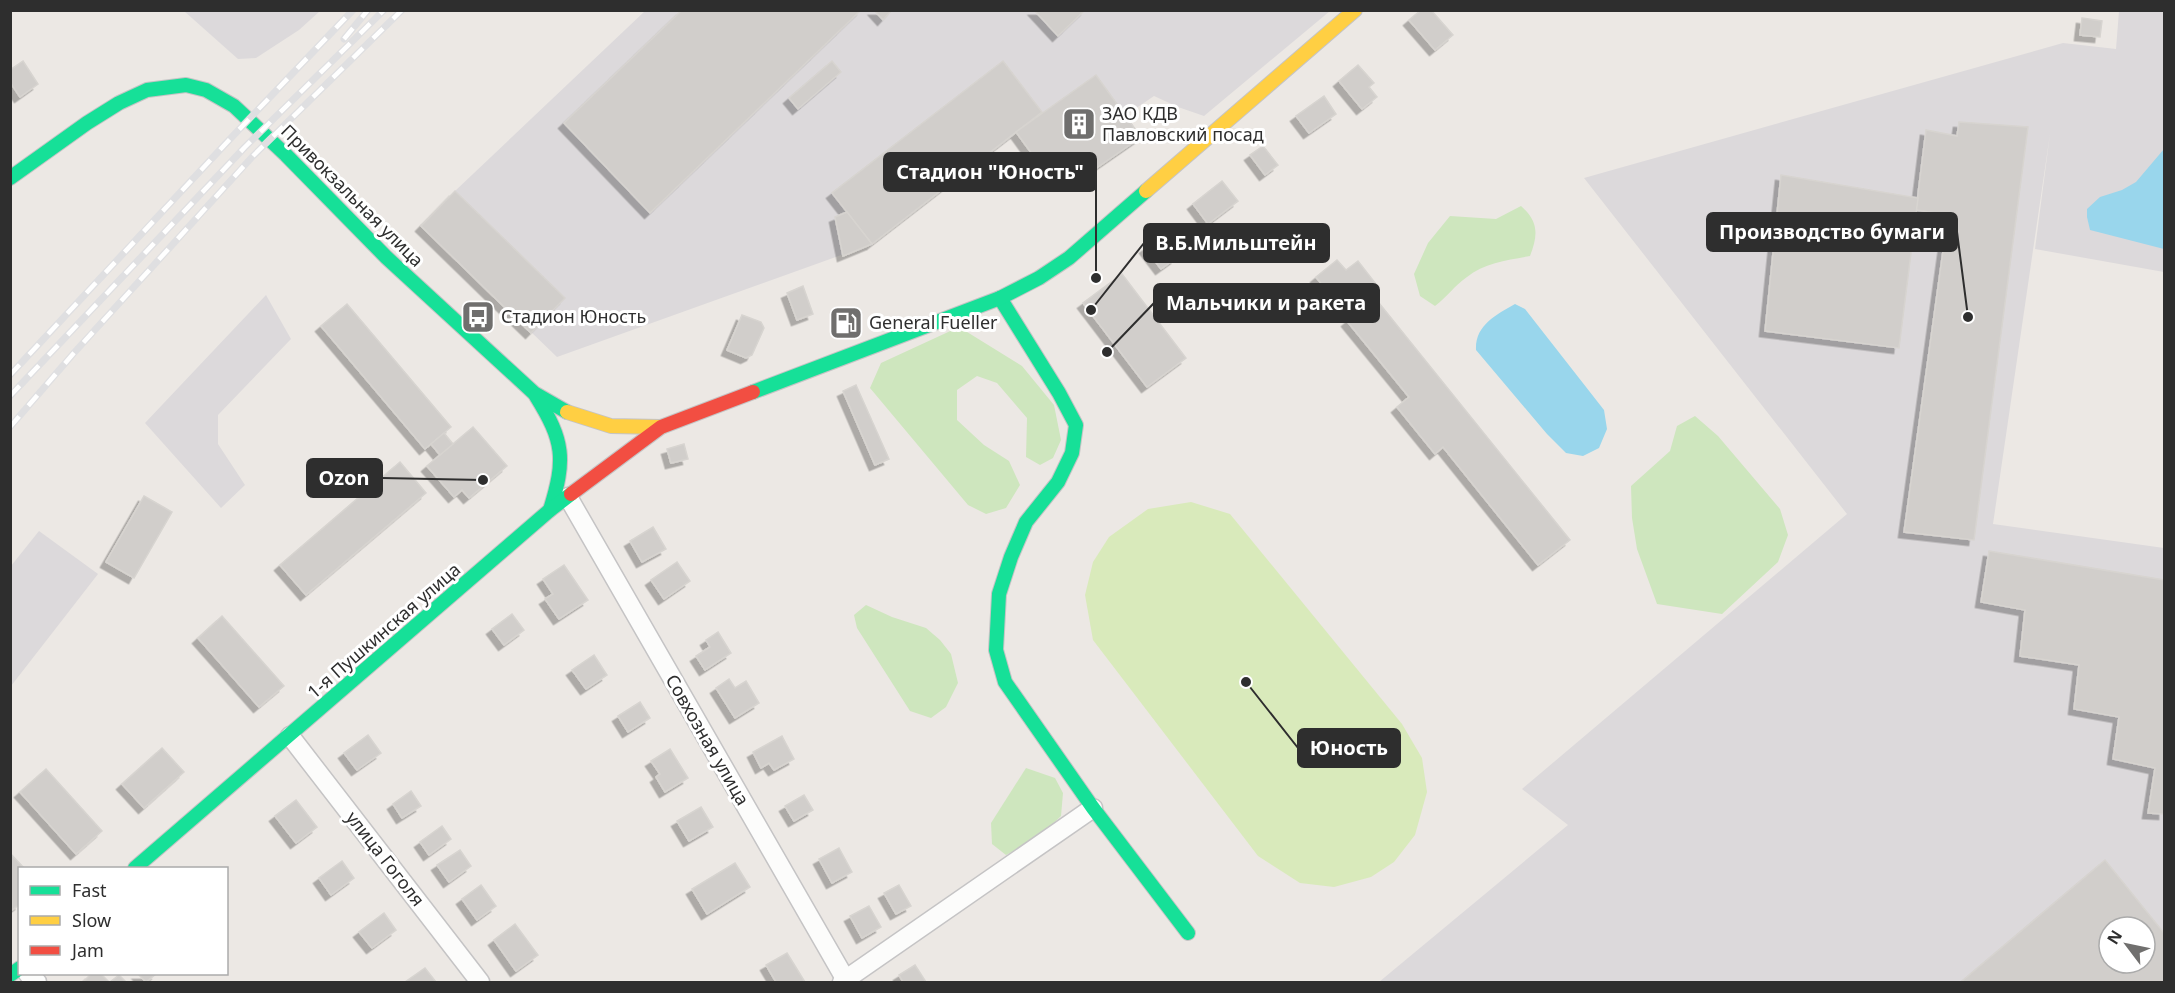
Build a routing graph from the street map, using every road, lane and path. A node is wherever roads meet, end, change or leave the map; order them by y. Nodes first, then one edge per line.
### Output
1 (1355, 10) edge
2 (10, 178) edge
3 (1000, 298) junction
4 (534, 393) junction
5 (661, 427) junction
6 (568, 497) junction
7 (550, 510) junction
8 (290, 735) junction
9 (1093, 808) junction
10 (136, 867) edge
11 (1188, 933) dead end
12 (480, 982) edge
13 (845, 982) edge

1 - 3 main road
2 - 4 main road, Привокзальная улица
3 - 5 main road
3 - 9 main road
4 - 5 main road, Привокзальная улица
4 - 7 main road
5 - 6 main road, 1-я Пушкинская улица
6 - 7 main road, 1-я Пушкинская улица
6 - 13 street, Совхозная улица
7 - 8 main road, 1-я Пушкинская улица
8 - 10 main road, 1-я Пушкинская улица
8 - 12 street, улица Гоголя
9 - 11 main road
9 - 13 street

